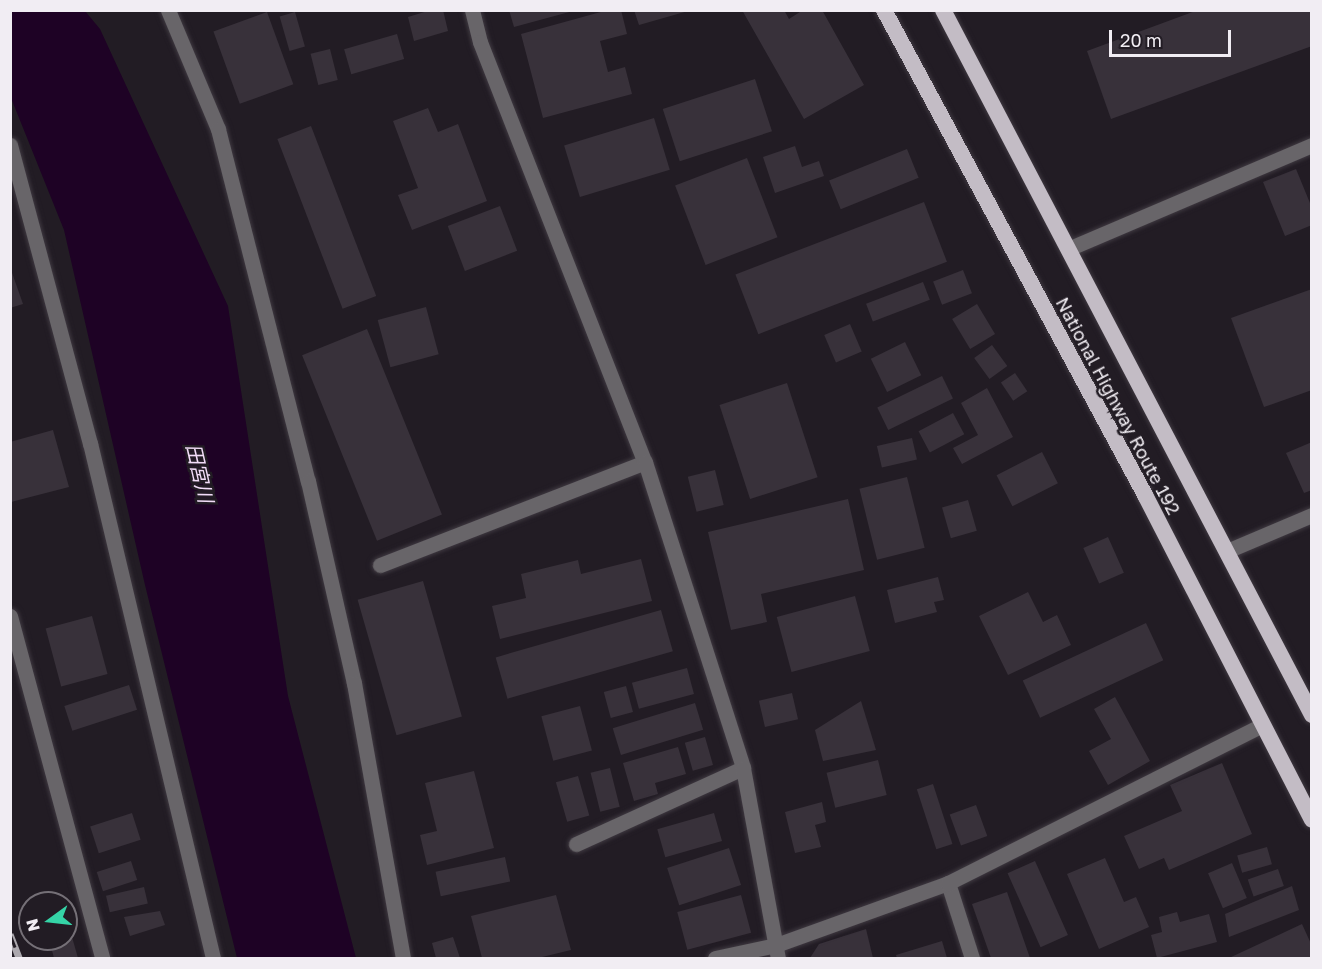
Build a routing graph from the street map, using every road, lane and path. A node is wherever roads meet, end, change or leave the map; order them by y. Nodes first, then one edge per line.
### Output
1 (168, 10) edge
2 (472, 10) edge
3 (884, 10) edge
4 (943, 10) edge
5 (10, 145) edge
6 (1311, 145) edge
7 (1068, 249) junction
8 (645, 462) junction
9 (1311, 515) edge
10 (1227, 551) junction
11 (380, 565) dead end
12 (10, 616) edge
13 (1311, 715) edge
14 (1262, 724) junction
15 (743, 768) junction
16 (1311, 820) edge
17 (576, 844) dead end
18 (948, 884) junction
19 (777, 952) edge
20 (102, 958) edge
21 (213, 958) edge
22 (403, 958) edge
23 (714, 958) edge
24 (972, 958) edge

1 - 22 street
2 - 8 street
3 - 14 highway, National Highway Route 192
4 - 7 highway, National Highway Route 192
5 - 21 street
6 - 7 street
7 - 10 highway, National Highway Route 192
8 - 11 street
8 - 15 street
9 - 10 street
10 - 13 highway, National Highway Route 192
12 - 20 street
14 - 16 highway, National Highway Route 192
14 - 18 street
15 - 17 street
15 - 19 street
18 - 19 street
18 - 24 street
19 - 23 street

